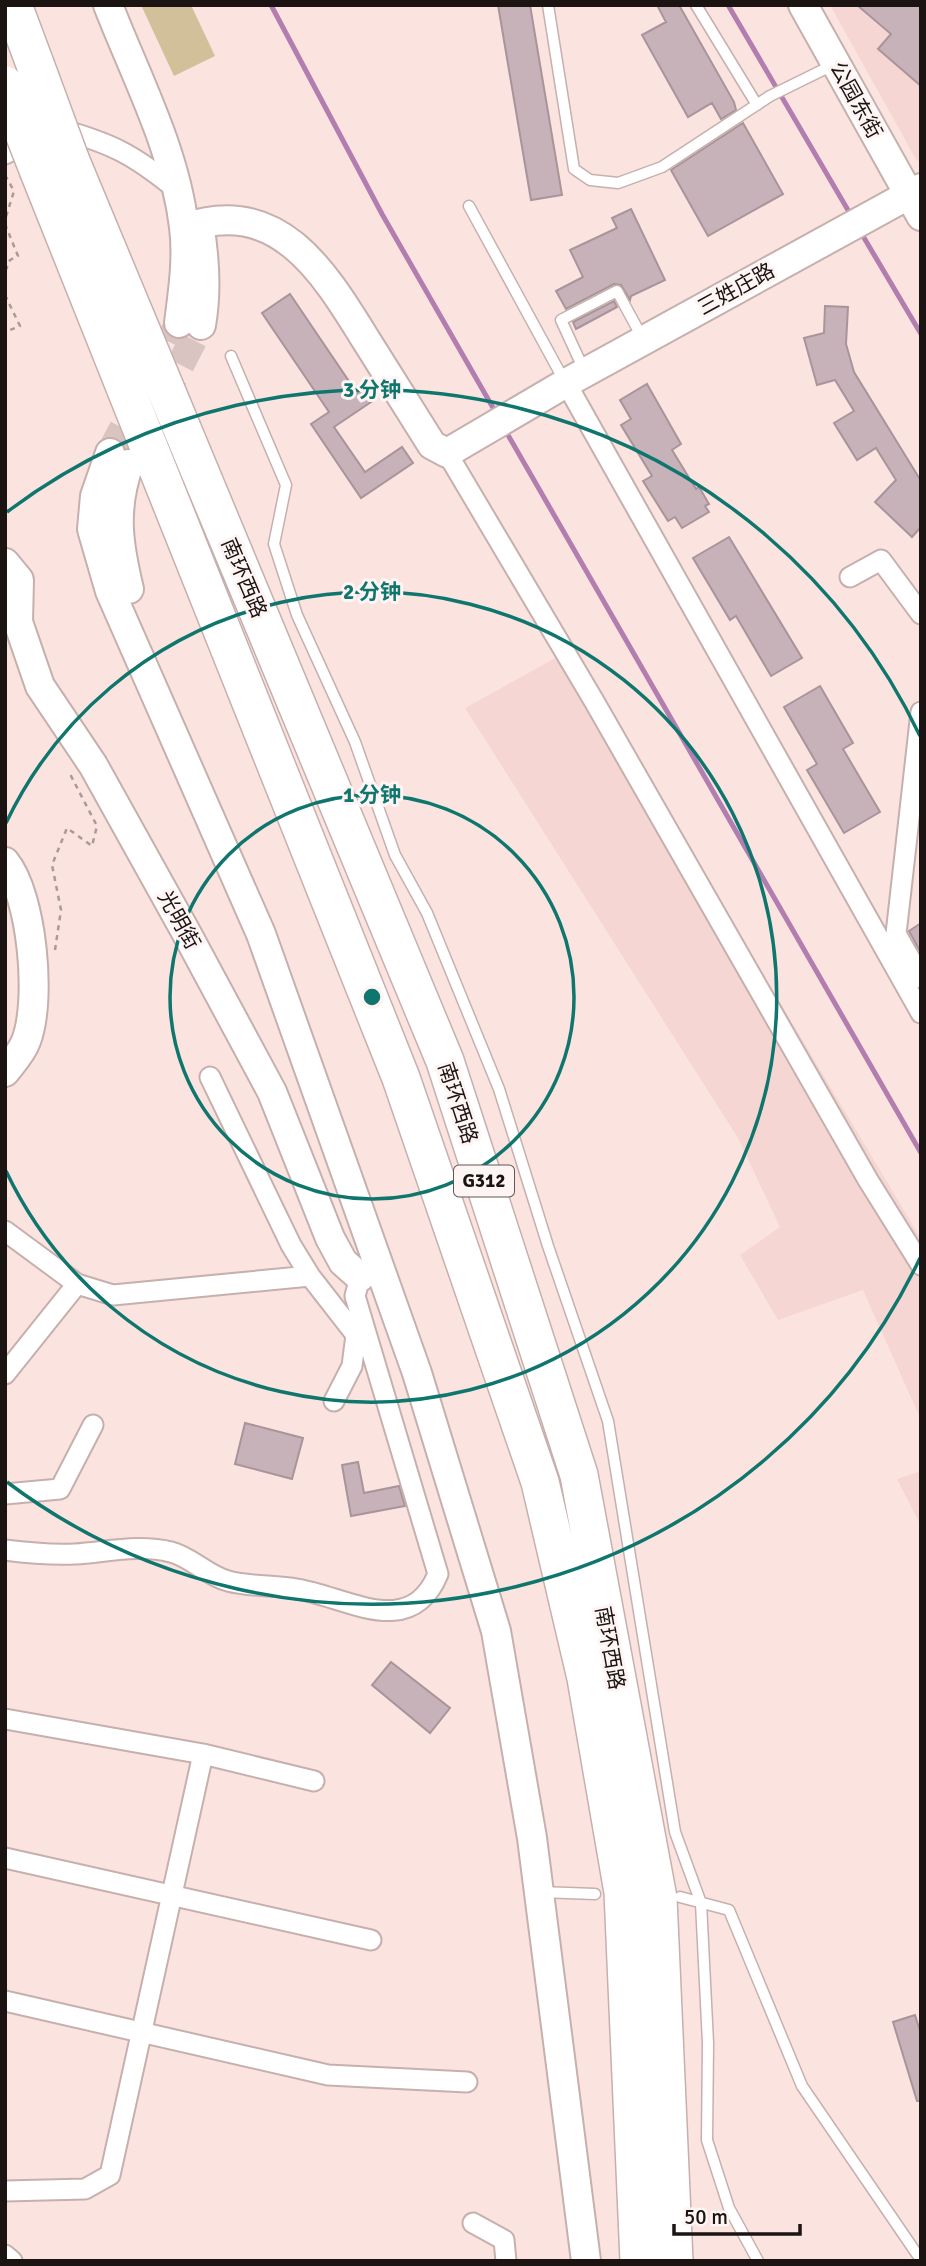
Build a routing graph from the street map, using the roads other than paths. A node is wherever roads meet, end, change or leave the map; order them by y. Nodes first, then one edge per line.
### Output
1 (13, 5) edge
2 (108, 5) edge
3 (548, 5) edge
4 (696, 5) edge
5 (803, 5) edge
6 (826, 69) junction
7 (5, 85) edge
8 (757, 105) junction
9 (5, 154) edge
10 (38, 169) edge
11 (177, 190) junction
12 (917, 200) edge
13 (470, 206) dead end
14 (192, 225) junction
15 (190, 324) tunnel mouth
16 (643, 340) junction
17 (231, 356) dead end
18 (567, 382) junction
19 (454, 449) junction
20 (119, 458) tunnel mouth
21 (5, 563) edge
22 (850, 577) dead end
23 (921, 614) edge
24 (921, 712) edge
25 (905, 847) junction
26 (921, 861) edge
27 (5, 862) edge
28 (921, 978) edge
29 (921, 1013) edge
30 (5, 1072) edge
31 (210, 1077) dead end
32 (5, 1231) edge
33 (921, 1265) edge
34 (371, 1275) junction
35 (310, 1276) junction
36 (77, 1284) junction
37 (361, 1334) junction
38 (5, 1374) edge
39 (334, 1401) dead end
40 (93, 1425) dead end
41 (5, 1494) edge
42 (5, 1550) edge
43 (5, 1719) edge
44 (203, 1754) junction
45 (313, 1781) dead end
46 (5, 1858) edge
47 (539, 1892) junction
48 (172, 1895) junction
49 (595, 1895) dead end
50 (680, 1897) dead end
51 (701, 1903) junction
52 (371, 1940) dead end
53 (5, 2001) edge
54 (142, 2031) junction
55 (467, 2082) dead end
56 (5, 2191) edge
57 (473, 2223) dead end
58 (5, 2255) edge
59 (921, 2260) edge
60 (12, 2261) edge
61 (506, 2261) edge
62 (586, 2261) edge
63 (639, 2261) edge
64 (674, 2261) edge
65 (758, 2261) edge

1 - 10 highway, 南环西路 / G312, bridge
2 - 11 street
3 - 8 lane
4 - 8 lane
5 - 6 street, 公园东街
6 - 8 lane
6 - 12 street, 公园东街
7 - 10 highway, 南环西路 / G312, bridge
9 - 11 street
10 - 63 highway, 南环西路 / G312
10 - 64 highway, 南环西路 / G312
11 - 14 street
12 - 16 street, 三姓庄路
13 - 18 lane
14 - 15 street
14 - 19 street
16 - 18 street, 三姓庄路
16 - 18 lane
17 - 51 lane
18 - 19 street, 三姓庄路
18 - 29 street
19 - 33 street
20 - 34 street
21 - 34 street, 光明街
22 - 23 street
24 - 25 street
25 - 26 street
25 - 28 street
27 - 30 street
31 - 35 street
32 - 36 street
34 - 37 street
34 - 47 street
35 - 36 street
35 - 37 street
36 - 38 street
37 - 39 street
37 - 42 street
40 - 41 street
43 - 44 street
44 - 45 street
44 - 48 street
46 - 48 street
47 - 49 lane
47 - 62 street
48 - 52 street
48 - 54 street
50 - 51 lane
51 - 59 lane
51 - 65 lane
53 - 54 street
54 - 55 street
54 - 56 street
57 - 61 street
58 - 60 street

